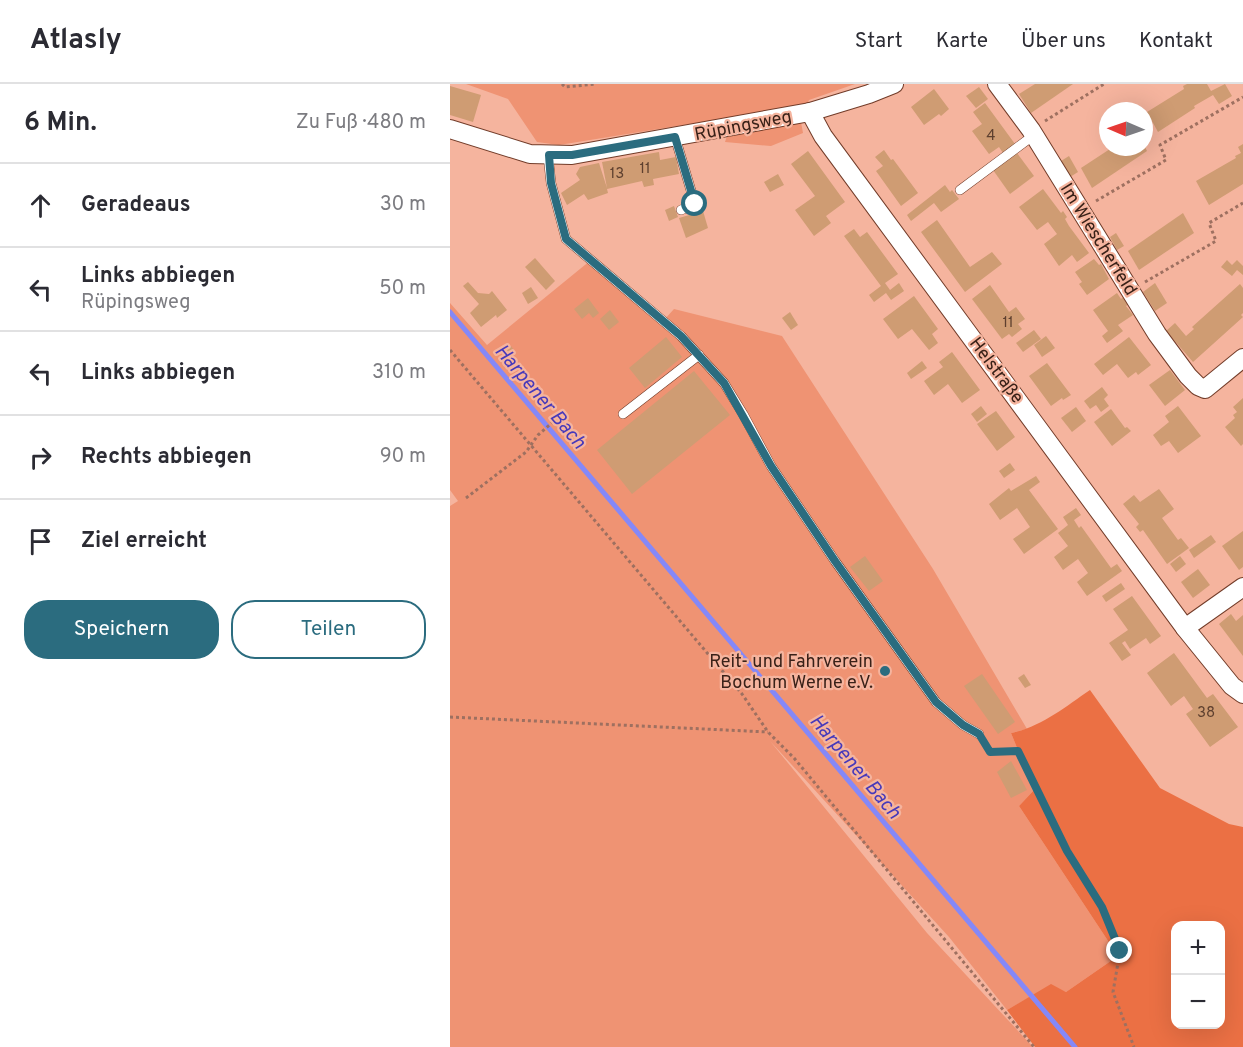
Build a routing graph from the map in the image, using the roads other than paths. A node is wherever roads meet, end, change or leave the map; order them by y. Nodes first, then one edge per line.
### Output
1 (894, 84) edge
2 (997, 84) edge
3 (810, 112) junction
4 (450, 129) edge
5 (1032, 133) junction
6 (675, 137) junction
7 (549, 155) junction
8 (960, 190) dead end
9 (681, 210) dead end
10 (699, 355) junction
11 (1243, 358) edge
12 (623, 414) dead end
13 (1243, 586) edge
14 (1185, 628) junction
15 (1243, 694) edge
16 (979, 734) road end

1 - 3 street, Rüpingsweg
2 - 5 street, Im Wiescherfeld
3 - 6 street, Rüpingsweg
3 - 14 street, Helstraße
4 - 7 street, Rüpingsweg
5 - 8 lane
5 - 11 street, Im Wiescherfeld
6 - 7 street, Rüpingsweg
6 - 9 lane
7 - 10 lane
10 - 12 lane
10 - 16 lane
13 - 14 street
14 - 15 street, Helstraße

